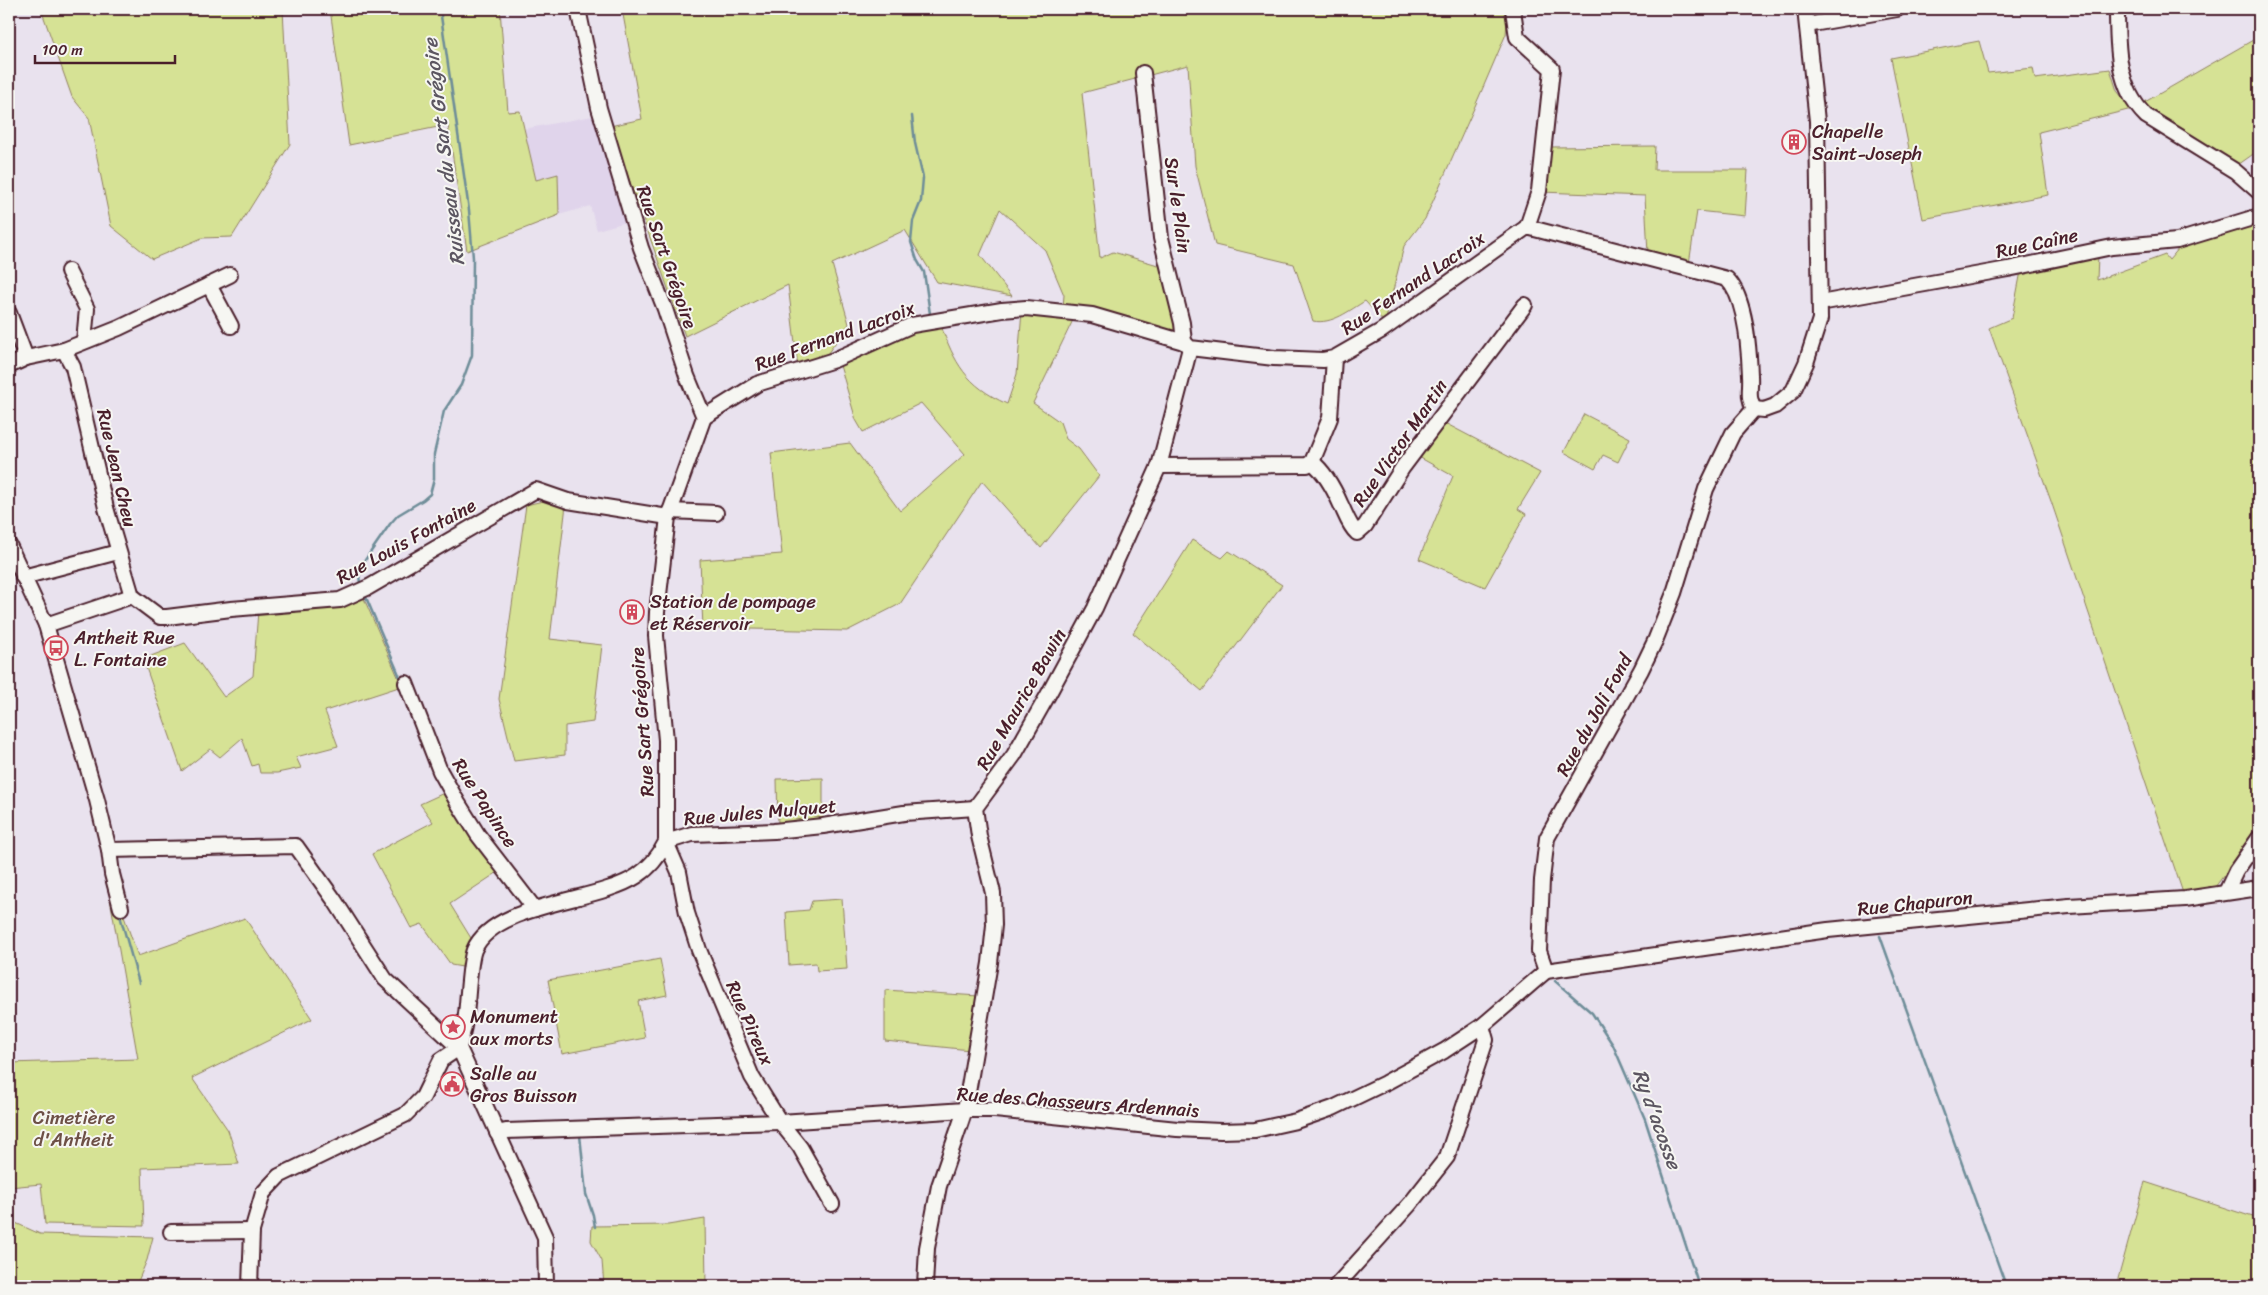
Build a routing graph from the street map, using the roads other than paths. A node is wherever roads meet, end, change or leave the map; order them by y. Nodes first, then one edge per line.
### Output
1 (578, 9) edge
2 (1805, 9) edge
3 (1897, 9) edge
4 (2117, 9) edge
5 (1513, 10) dead end
6 (1807, 25) junction
7 (1143, 73) dead end
8 (2259, 192) edge
9 (2259, 216) edge
10 (1527, 227) junction
11 (68, 271) dead end
12 (230, 276) dead end
13 (209, 285) junction
14 (1820, 303) junction
15 (1526, 305) dead end
16 (9, 313) edge
17 (231, 326) dead end
18 (84, 341) junction
19 (1187, 345) junction
20 (64, 350) junction
21 (26, 358) junction
22 (1334, 358) junction
23 (9, 366) edge
24 (1754, 409) junction
25 (704, 417) junction
26 (1312, 462) junction
27 (1159, 466) junction
28 (716, 513) dead end
29 (669, 514) junction
30 (9, 545) edge
31 (118, 552) junction
32 (23, 577) junction
33 (132, 596) junction
34 (46, 626) junction
35 (406, 683) dead end
36 (975, 808) junction
37 (2259, 838) edge
38 (666, 842) junction
39 (109, 850) junction
40 (2259, 888) edge
41 (2226, 892) junction
42 (121, 908) dead end
43 (534, 909) junction
44 (1546, 971) junction
45 (1482, 1026) junction
46 (459, 1048) junction
47 (965, 1110) junction
48 (780, 1122) junction
49 (497, 1134) junction
50 (832, 1204) dead end
51 (252, 1231) junction
52 (171, 1232) dead end
53 (250, 1286) edge
54 (546, 1286) edge
55 (925, 1286) edge
56 (1336, 1286) edge

1 - 25 street, Rue Sart Grégoire
2 - 6 street
3 - 6 street
4 - 8 street
5 - 10 street
6 - 14 street
7 - 19 street, Sur le Plain
9 - 14 street, Rue Caîne
10 - 22 street, Rue Fernand Lacroix
10 - 24 street
11 - 18 street
12 - 13 street
13 - 17 street
13 - 18 street
14 - 24 street
15 - 26 street, Rue Victor Martin
16 - 21 street
18 - 20 street
19 - 22 street, Rue Fernand Lacroix
19 - 25 street, Rue Fernand Lacroix
19 - 27 street, Rue Maurice Bawin
20 - 21 street
20 - 31 street, Rue Jean Cheu
21 - 23 street
22 - 26 street
24 - 44 street, Rue du Joli Fond
25 - 29 street, Rue Sart Grégoire
26 - 27 street
27 - 36 street, Rue Maurice Bawin
28 - 29 street
29 - 33 street, Rue Louis Fontaine
29 - 38 street, Rue Sart Grégoire
30 - 32 street
31 - 32 street
31 - 33 street, Rue Jean Cheu
32 - 34 street
33 - 34 street
34 - 39 street
35 - 43 street, Rue Papince
36 - 38 street, Rue Jules Mulquet
36 - 47 street
37 - 41 street
38 - 43 street, Rue Jules Mulquet
38 - 48 street, Rue Pireux
39 - 42 street
39 - 46 street
40 - 41 street, Rue Chapuron
41 - 44 street, Rue Chapuron
43 - 46 street, Rue Jules Mulquet
44 - 45 street
45 - 47 street, Rue des Chasseurs Ardennais
45 - 56 street
46 - 49 street
46 - 51 street
47 - 48 street, Rue des Chasseurs Ardennais
47 - 55 street
48 - 49 street, Rue des Chasseurs Ardennais
48 - 50 street, Rue Pireux
49 - 54 street
51 - 52 street
51 - 53 street

